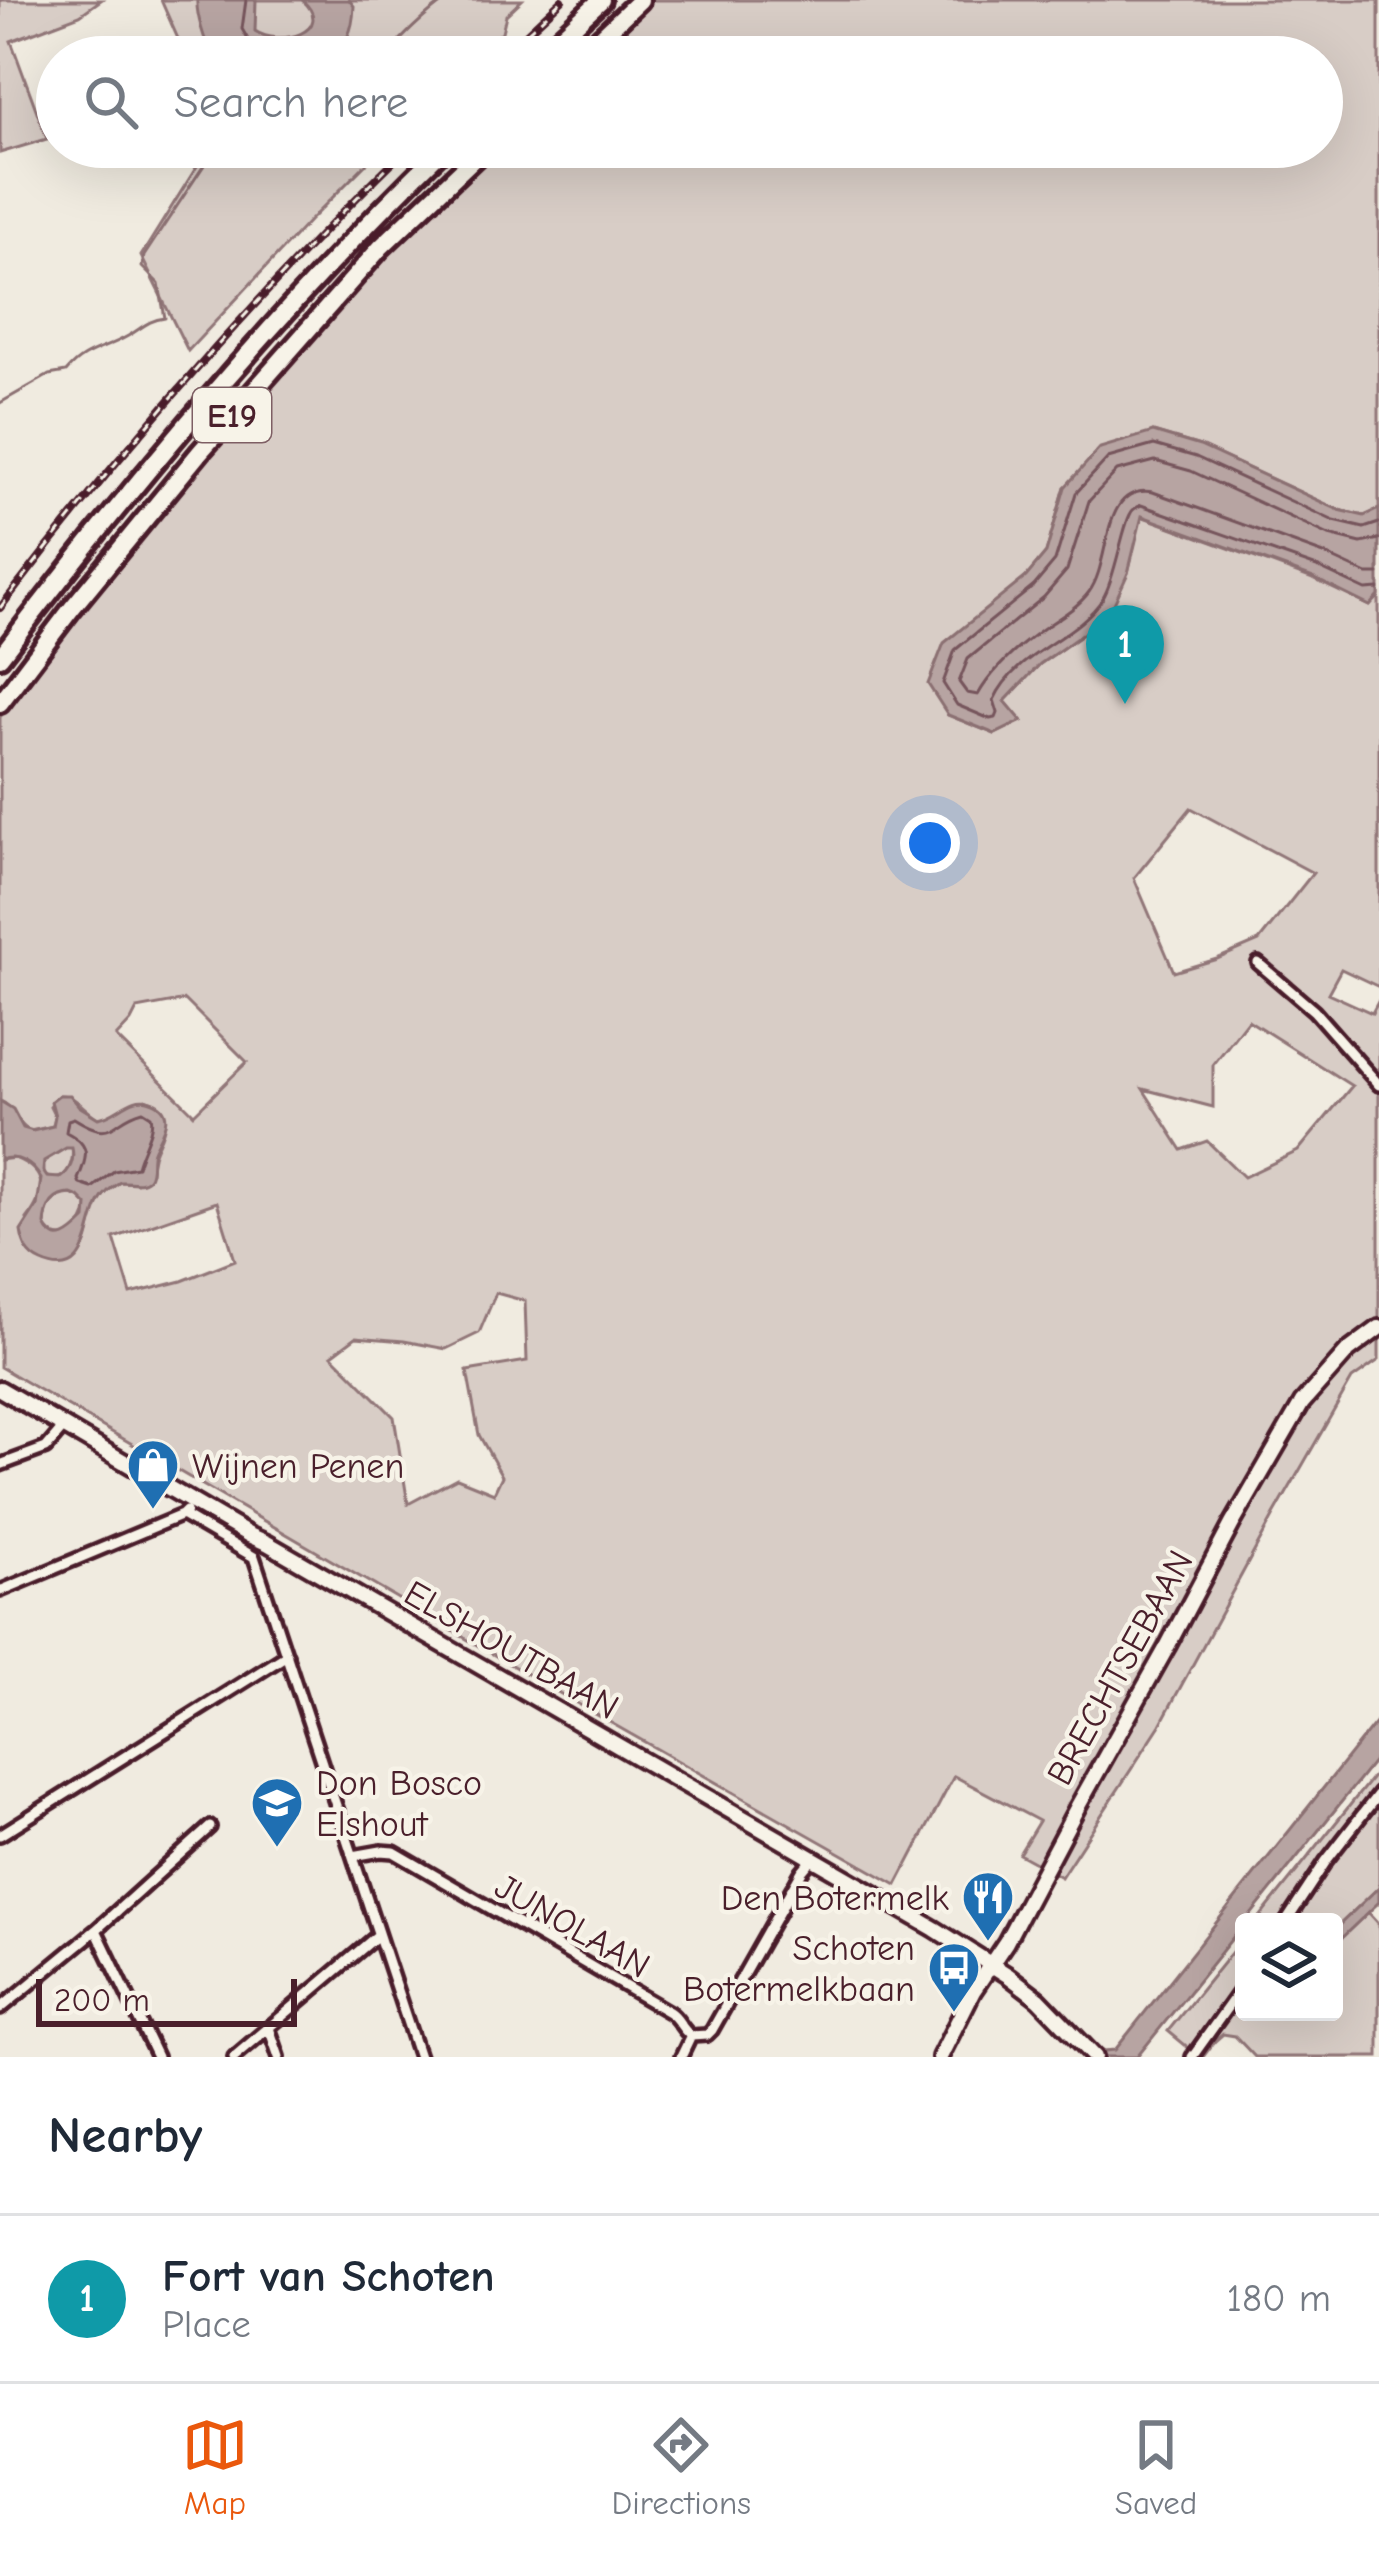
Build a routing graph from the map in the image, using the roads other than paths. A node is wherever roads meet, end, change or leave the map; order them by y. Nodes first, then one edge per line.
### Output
1 (601, 0) edge
2 (640, 0) edge
3 (562, 36) edge
4 (602, 36) edge
5 (423, 168) edge
6 (464, 168) edge
7 (0, 657) edge
8 (0, 704) edge
9 (1258, 963) dead end
10 (1379, 1085) edge
11 (1379, 1328) edge
12 (0, 1389) edge
13 (64, 1427) junction
14 (0, 1465) edge
15 (193, 1502) junction
16 (182, 1515) junction
17 (0, 1592) edge
18 (287, 1655) junction
19 (1379, 1793) edge
20 (210, 1827) dead end
21 (0, 1835) edge
22 (353, 1856) junction
23 (813, 1858) junction
24 (1292, 1913) edge
25 (96, 1930) junction
26 (378, 1935) junction
27 (991, 1964) junction
28 (1235, 1997) edge
29 (0, 2009) edge
30 (269, 2028) junction
31 (691, 2036) junction
32 (1093, 2056) edge
33 (157, 2057) edge
34 (234, 2057) edge
35 (279, 2057) edge
36 (418, 2057) edge
37 (681, 2057) edge
38 (940, 2057) edge
39 (1192, 2057) edge

1 - 3 highway
2 - 4 highway
5 - 7 highway, E19
6 - 8 highway, E19
9 - 10 street
11 - 27 main road, BRECHTSEBAAN
12 - 13 main road, ELSHOUTBAAN
13 - 14 street
13 - 15 main road, ELSHOUTBAAN
15 - 16 street
15 - 23 main road, ELSHOUTBAAN
16 - 17 street
16 - 18 street
18 - 21 street
18 - 22 street
19 - 24 street
20 - 25 street
22 - 26 street
22 - 31 street, JUNOLAAN
23 - 27 main road, ELSHOUTBAAN
23 - 31 street
25 - 29 street
25 - 33 street
26 - 30 street
26 - 36 street
27 - 32 main road, ELSHOUTBAAN
27 - 38 main road, BRECHTSEBAAN
28 - 39 street
30 - 34 street
30 - 35 street
31 - 37 street

